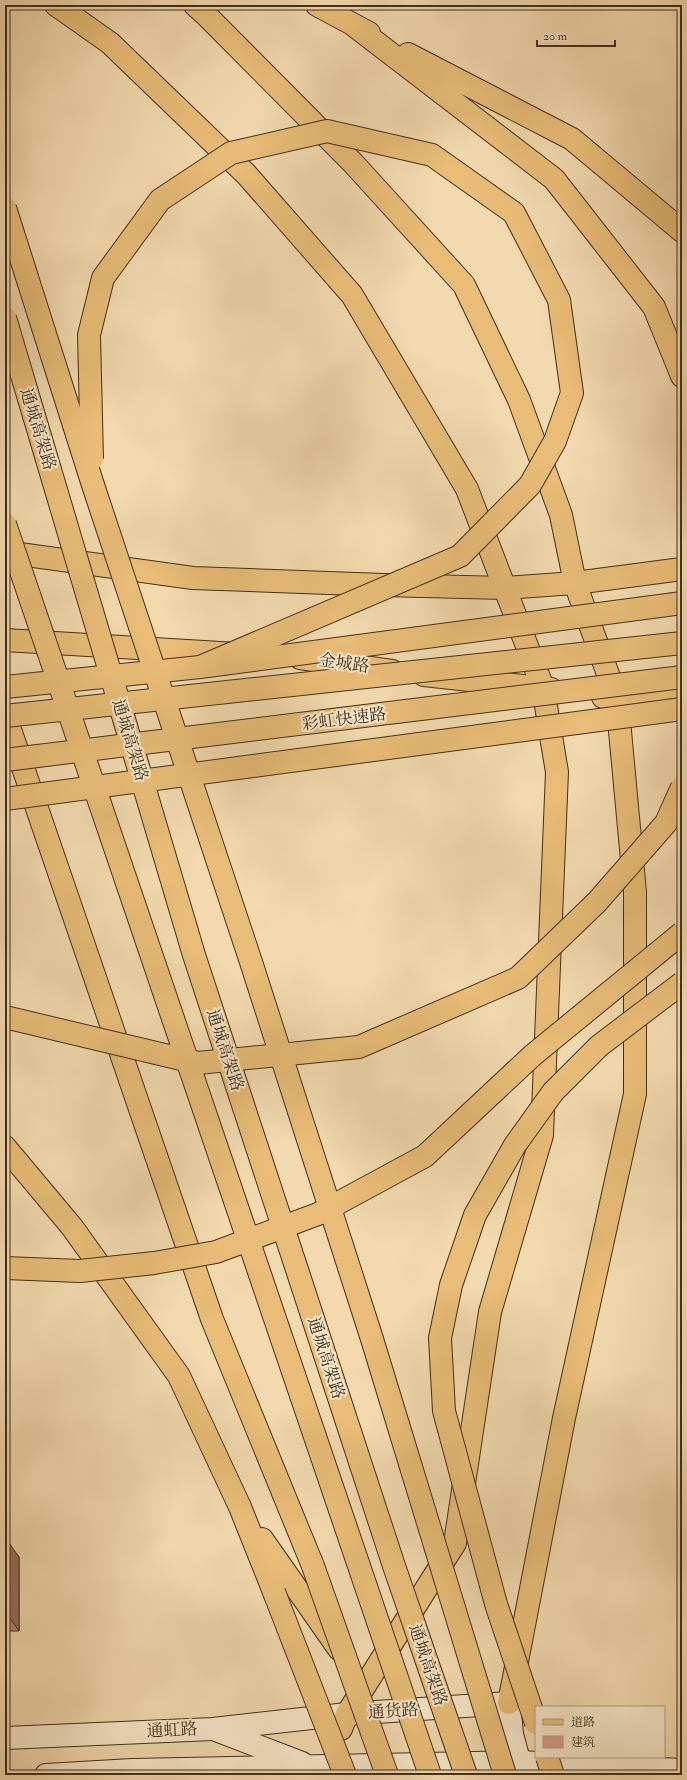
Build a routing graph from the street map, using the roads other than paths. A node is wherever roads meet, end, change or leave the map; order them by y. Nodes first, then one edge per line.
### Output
1 (56, 5) edge
2 (195, 5) edge
3 (317, 5) edge
4 (356, 27) junction
5 (5, 208) edge
6 (682, 231) edge
7 (5, 318) edge
8 (682, 376) edge
9 (93, 484) junction
10 (5, 524) edge
11 (5, 552) edge
12 (682, 569) edge
13 (575, 582) junction
14 (505, 588) junction
15 (682, 603) edge
16 (5, 640) edge
17 (682, 643) edge
18 (200, 667) junction
19 (682, 677) edge
20 (5, 687) edge
21 (543, 688) junction
22 (617, 699) junction
23 (682, 699) edge
24 (682, 709) edge
25 (5, 716) edge
26 (5, 760) edge
27 (682, 787) edge
28 (5, 799) edge
29 (682, 933) edge
30 (682, 983) edge
31 (5, 1017) edge
32 (5, 1147) edge
33 (5, 1268) edge
34 (240, 1507) junction
35 (345, 1658) junction
36 (509, 1703) junction
37 (535, 1707) edge
38 (342, 1720) junction
39 (535, 1720) edge
40 (213, 1729) junction
41 (5, 1738) edge
42 (547, 1758) edge
43 (659, 1758) edge
44 (312, 1767) junction
45 (682, 1770) edge
46 (516, 1771) edge
47 (349, 1772) edge
48 (46, 1775) edge
49 (387, 1775) edge
50 (430, 1775) edge
51 (466, 1775) edge
52 (554, 1775) edge

1 - 14 main road
2 - 13 main road
3 - 4 main road
4 - 6 main road
4 - 8 main road
5 - 9 main road, bridge
7 - 51 main road, 通城高架路, bridge
9 - 18 main road, bridge
9 - 46 main road, bridge
10 - 50 main road, 通城高架路, bridge
11 - 14 main road
12 - 13 main road
13 - 14 main road
13 - 22 main road
14 - 21 main road
15 - 18 main road, bridge
16 - 21 main road, 金城路
17 - 25 main road, bridge
18 - 20 main road, bridge
19 - 26 main road, 彩虹快速路, bridge
21 - 22 main road, 金城路
21 - 38 main road
22 - 23 main road, 金城路
22 - 36 main road
24 - 28 main road, bridge
25 - 35 main road, bridge
27 - 31 main road, bridge
29 - 33 main road, bridge
30 - 39 main road, bridge
32 - 34 main road
34 - 35 main road
34 - 47 main road, bridge
35 - 49 main road, bridge
36 - 37 main road, 通货路
36 - 38 main road, 通货路
36 - 46 main road
38 - 40 main road, 通虹路
38 - 47 main road
40 - 41 main road, 通虹路
40 - 44 main road
42 - 52 main road, bridge
43 - 45 main road
44 - 47 main road
44 - 48 main road
45 - 46 main road
46 - 47 main road

